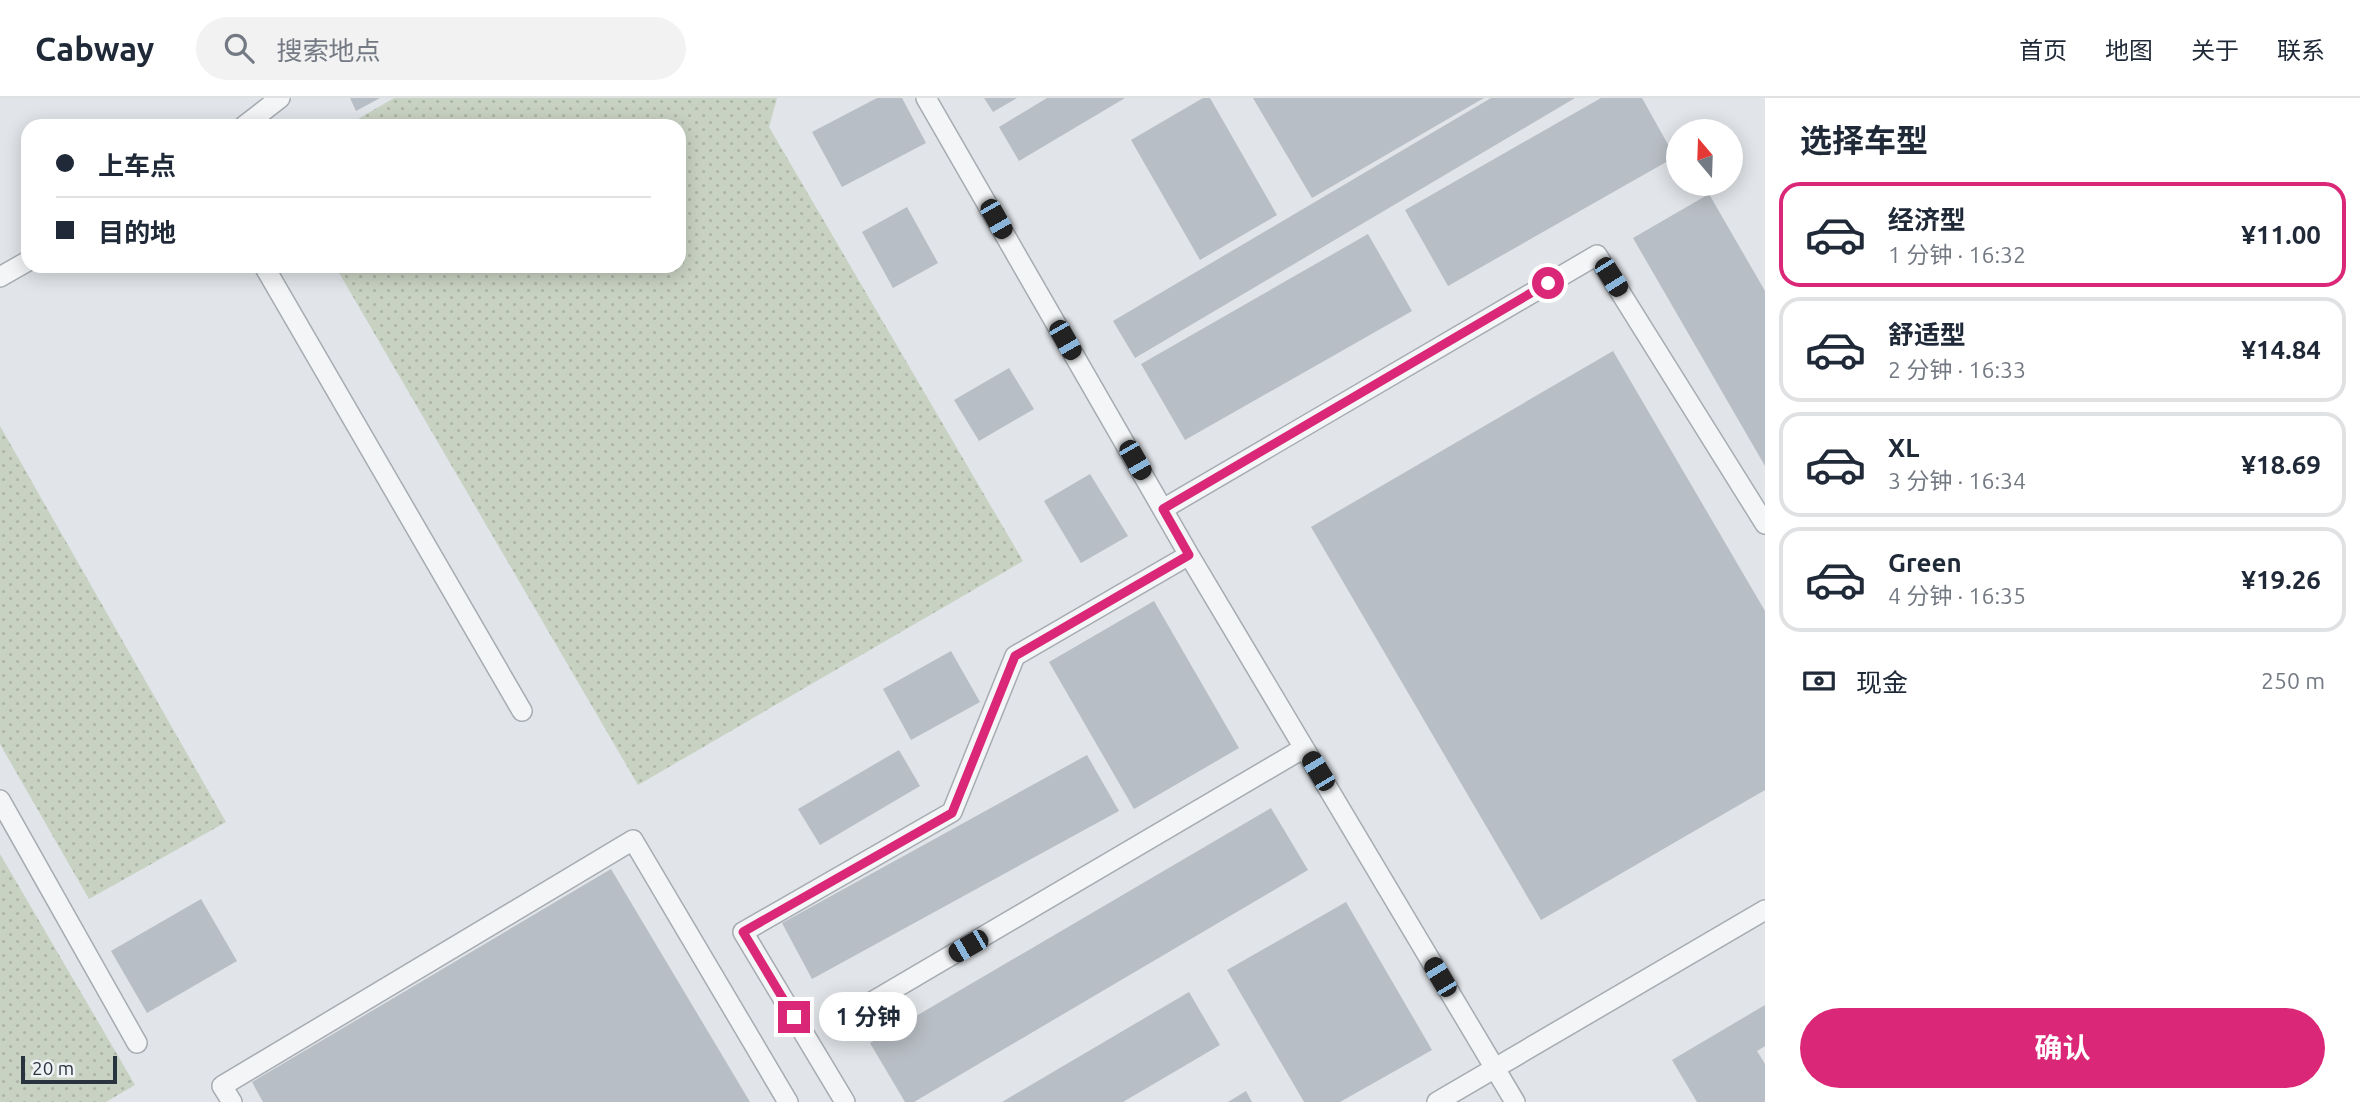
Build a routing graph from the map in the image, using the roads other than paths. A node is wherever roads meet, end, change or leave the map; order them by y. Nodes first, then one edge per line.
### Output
1 (280, 98) edge
2 (926, 98) edge
3 (253, 119) edge
4 (21, 265) edge
5 (268, 273) edge
6 (0, 277) edge
7 (1163, 509) junction
8 (1765, 524) edge
9 (1189, 555) junction
10 (522, 711) dead end
11 (1304, 748) junction
12 (0, 800) edge
13 (1765, 910) edge
14 (848, 1016) dead end
15 (137, 1043) dead end
16 (1494, 1068) junction
17 (232, 1102) edge
18 (788, 1102) edge
19 (845, 1102) edge
20 (1437, 1102) edge
21 (1515, 1102) edge

1 - 3 lane
2 - 7 lane
4 - 6 lane
5 - 10 lane
7 - 8 lane
7 - 9 lane
9 - 11 lane
9 - 19 lane
11 - 14 lane
11 - 16 lane
12 - 15 lane
13 - 16 lane
16 - 20 lane
16 - 21 lane
17 - 18 lane

